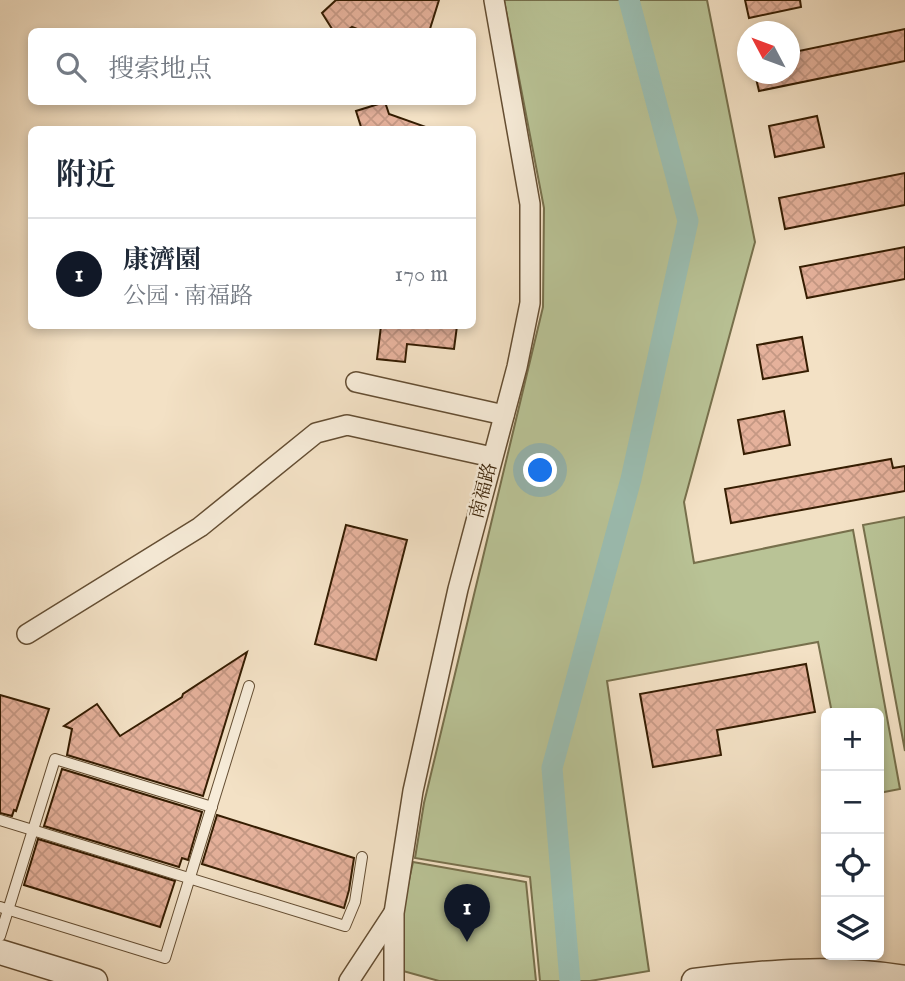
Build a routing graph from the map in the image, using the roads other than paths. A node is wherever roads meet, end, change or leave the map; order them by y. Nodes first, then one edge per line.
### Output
1 (494, 0) edge
2 (356, 382) dead end
3 (504, 415) junction
4 (492, 457) junction
5 (27, 634) dead end
6 (249, 686) dead end
7 (212, 807) junction
8 (0, 820) edge
9 (33, 830) junction
10 (362, 857) dead end
11 (190, 878) junction
12 (4, 908) edge
13 (394, 913) junction
14 (0, 936) edge
15 (0, 951) edge
16 (905, 978) edge
17 (95, 981) edge
18 (349, 981) edge
19 (394, 981) edge
20 (694, 981) edge

1 - 3 street, 南福路
2 - 3 street
3 - 4 street, 南福路
4 - 5 street
4 - 13 street, 南福路
6 - 7 lane
7 - 9 lane
7 - 11 lane
8 - 9 lane
9 - 11 lane
9 - 12 lane
10 - 11 lane
11 - 12 lane
12 - 14 lane
13 - 18 street
13 - 19 street, 南福路
15 - 17 street
16 - 20 street

